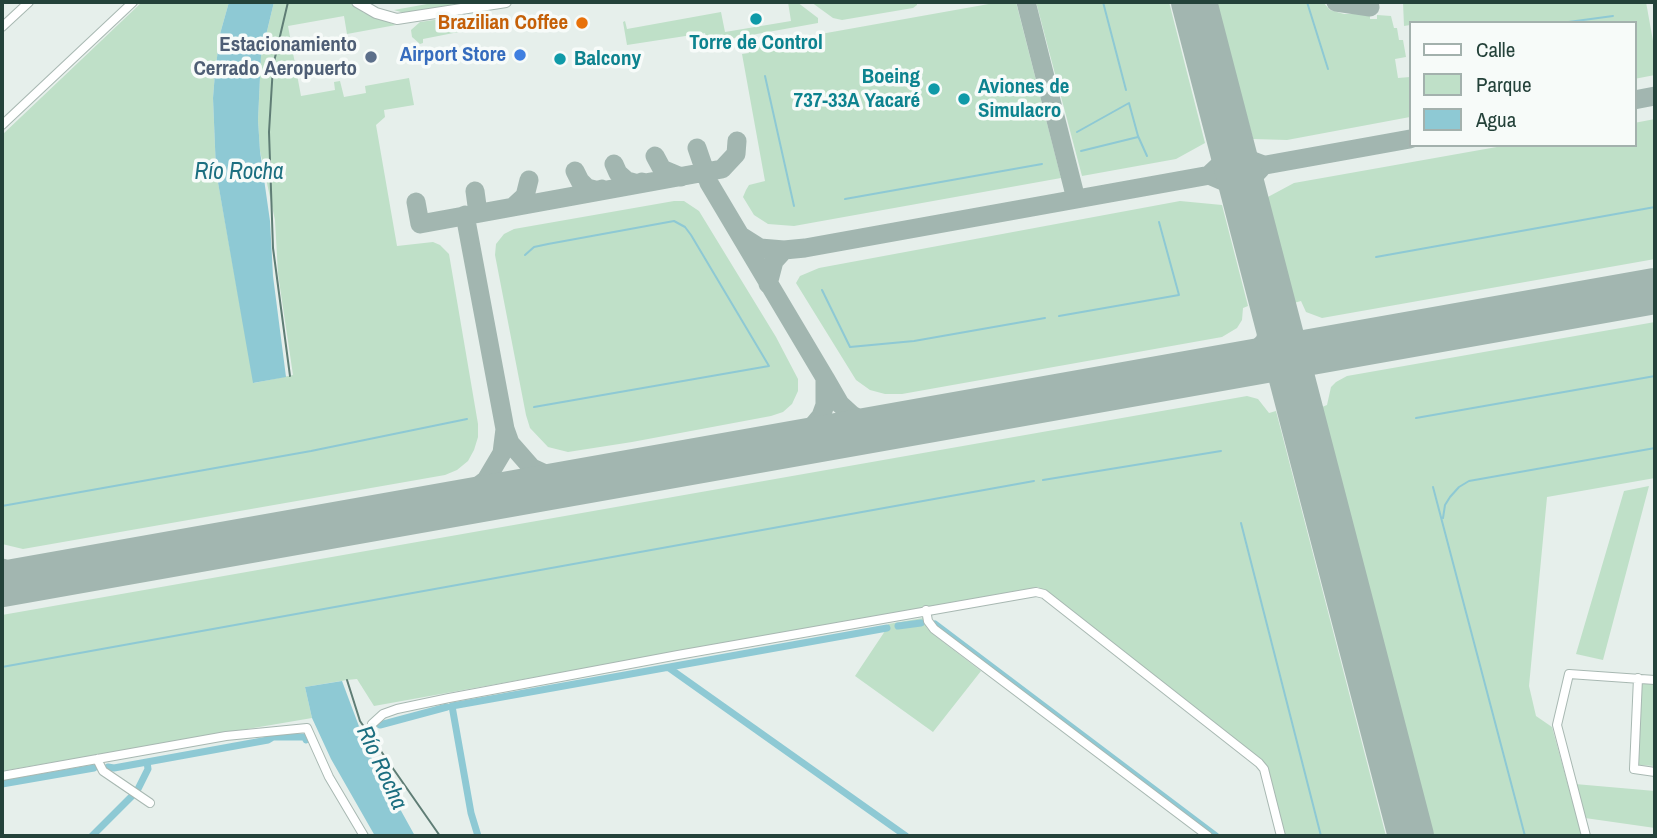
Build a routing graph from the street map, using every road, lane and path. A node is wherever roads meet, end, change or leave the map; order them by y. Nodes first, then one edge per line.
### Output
1 (29, 2) edge
2 (132, 2) edge
3 (357, 2) edge
4 (506, 2) edge
5 (2, 27) edge
6 (2, 125) edge
7 (926, 610) junction
8 (1638, 678) junction
9 (1655, 680) edge
10 (372, 724) dead end
11 (97, 759) junction
12 (1655, 772) edge
13 (2, 776) edge
14 (150, 803) dead end
15 (364, 836) edge
16 (1208, 836) edge
17 (1281, 836) edge
18 (1586, 836) edge

1 - 5 street
2 - 6 street
3 - 4 street
7 - 10 street
7 - 16 street
7 - 17 street
8 - 9 street
8 - 12 street
8 - 18 street
11 - 13 street
11 - 14 street
11 - 15 street

